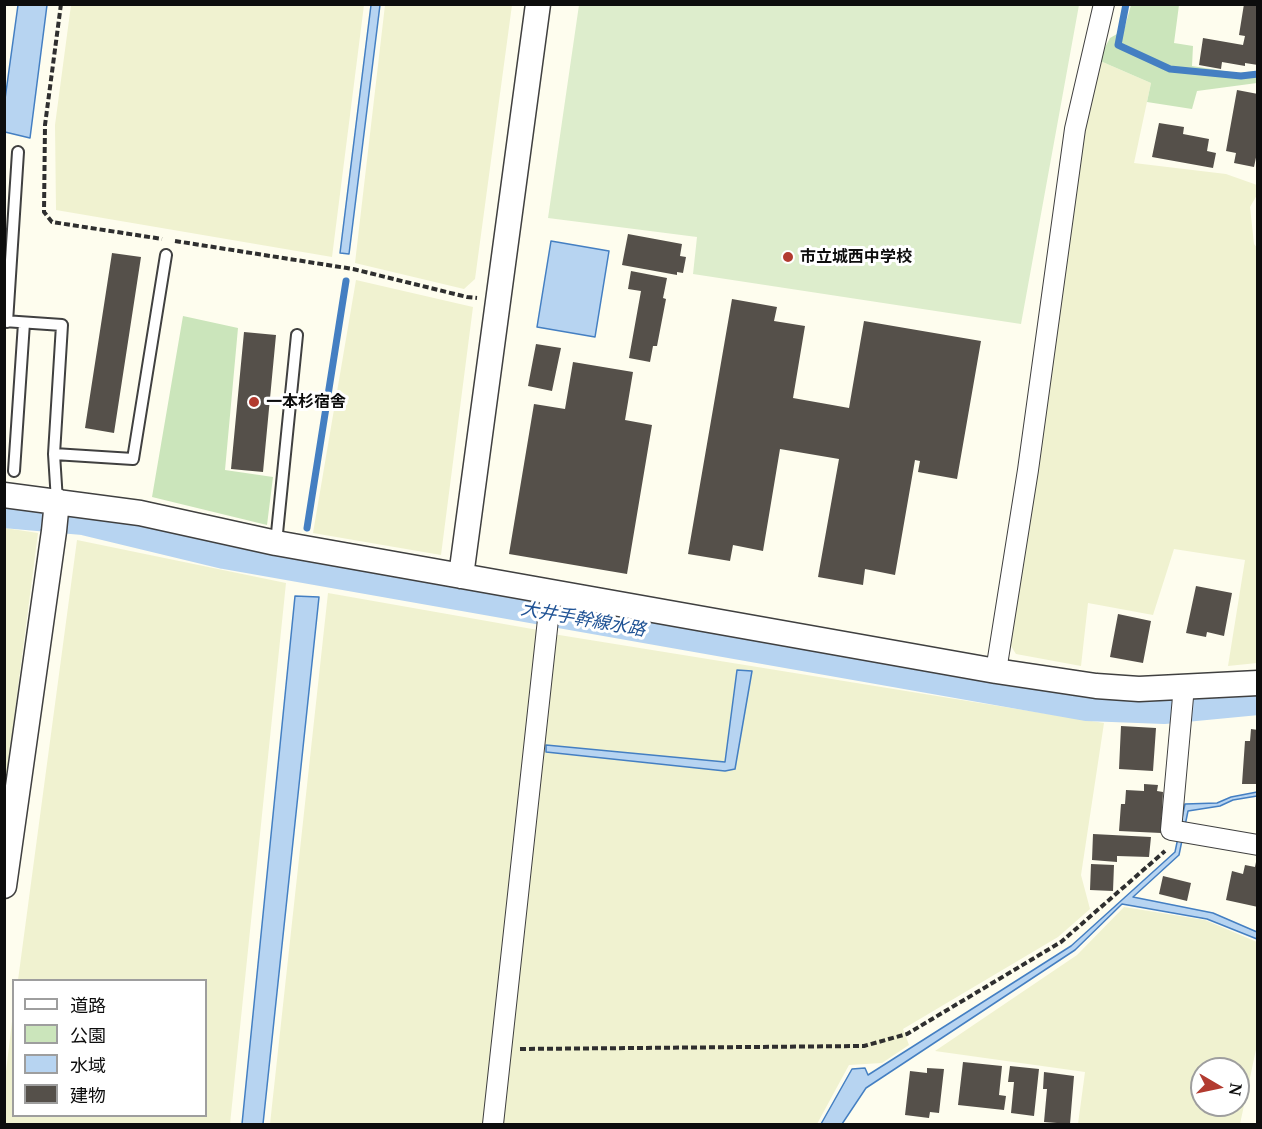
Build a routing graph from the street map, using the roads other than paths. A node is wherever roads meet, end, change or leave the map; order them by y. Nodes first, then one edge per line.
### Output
1 (538, 4) edge
2 (1104, 4) edge
3 (18, 152) dead end
4 (166, 255) dead end
5 (6, 322) edge
6 (24, 323) junction
7 (297, 335) dead end
8 (54, 454) junction
9 (14, 471) dead end
10 (4, 495) edge
11 (56, 514) junction
12 (276, 543) junction
13 (461, 576) junction
14 (550, 597) junction
15 (996, 671) junction
16 (1257, 682) edge
17 (1183, 694) junction
18 (1257, 845) edge
19 (4, 886) edge
20 (493, 1125) edge

1 - 13 street
2 - 15 street
3 - 5 lane
4 - 8 lane
5 - 6 lane
6 - 8 lane
6 - 9 lane
7 - 12 lane
8 - 11 lane
10 - 11 street
11 - 12 street
11 - 19 street
12 - 13 street
13 - 14 street
14 - 15 street
14 - 20 street
15 - 17 street
16 - 17 street
17 - 18 street

